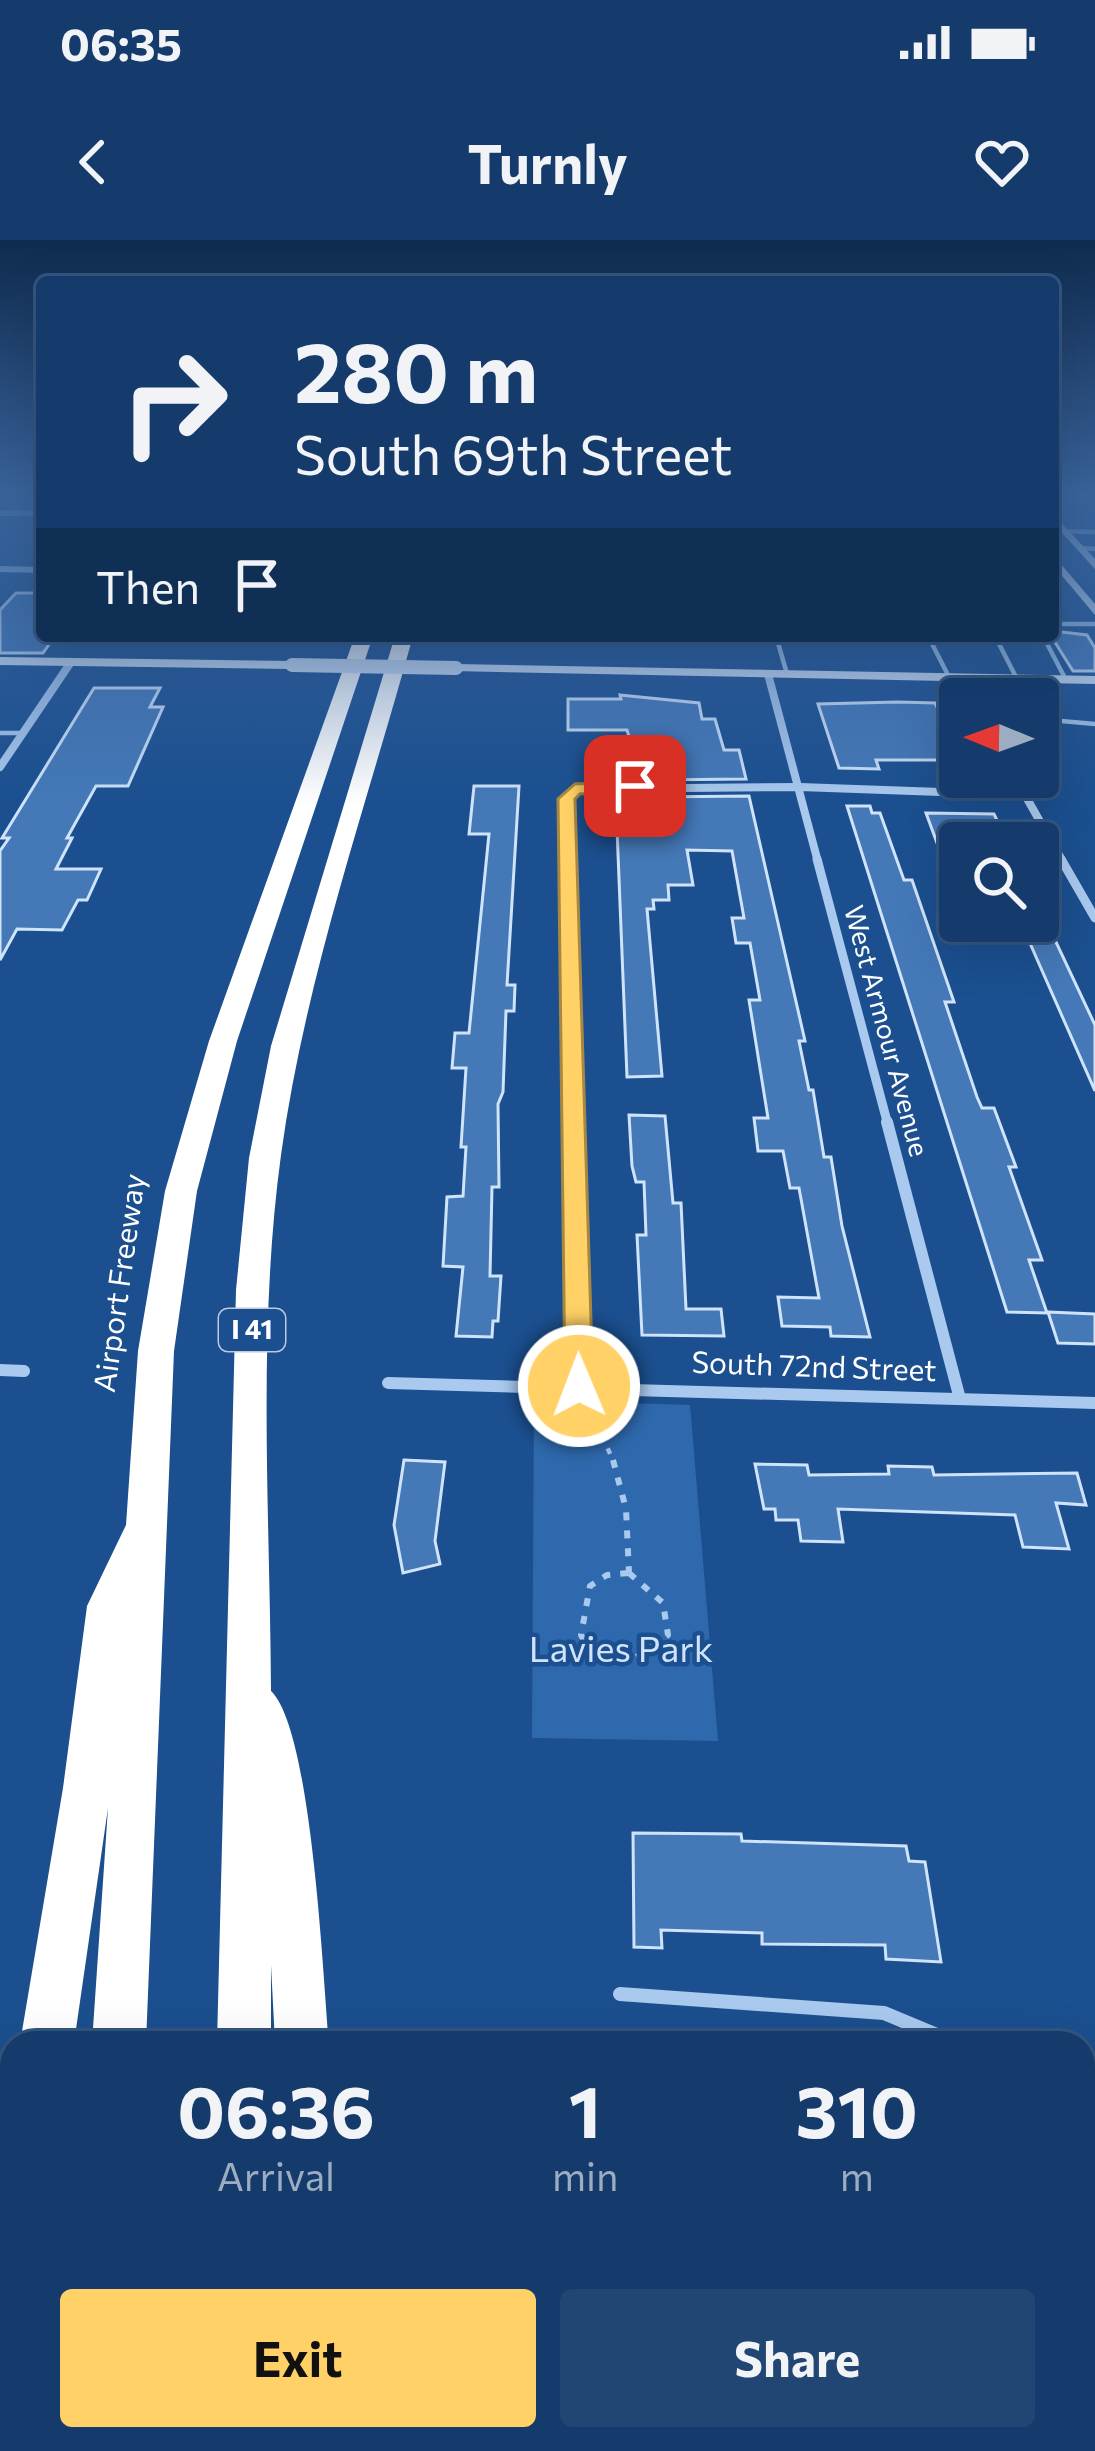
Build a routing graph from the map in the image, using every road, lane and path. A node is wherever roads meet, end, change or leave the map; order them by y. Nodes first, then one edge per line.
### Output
1 (1059, 624) edge
2 (1095, 624) edge
3 (362, 642) edge
4 (402, 642) edge
5 (778, 642) edge
6 (931, 642) edge
7 (999, 642) edge
8 (1046, 642) edge
9 (0, 661) edge
10 (71, 662) junction
11 (768, 674) junction
12 (787, 674) junction
13 (949, 677) junction
14 (986, 678) edge
15 (1021, 678) edge
16 (1059, 680) edge
17 (1066, 680) junction
18 (1095, 680) edge
19 (1059, 721) edge
20 (1095, 724) edge
21 (0, 733) edge
22 (23, 733) junction
23 (0, 767) edge
24 (800, 787) junction
25 (1095, 918) edge
26 (0, 1370) edge
27 (24, 1371) dead end
28 (388, 1383) dead end
29 (579, 1386) junction
30 (960, 1399) junction
31 (1095, 1403) edge
32 (149, 1519) junction
33 (629, 1573) junction
34 (245, 1651) junction
35 (620, 1994) dead end
36 (49, 2031) edge
37 (119, 2031) edge
38 (244, 2031) edge
39 (301, 2031) edge
40 (927, 2031) edge

1 - 2 lane
3 - 32 highway, Airport Freeway
4 - 34 highway, I 41
5 - 12 lane
6 - 13 lane
7 - 15 lane
8 - 17 lane
9 - 10 street
10 - 11 street, bridge
10 - 22 street
11 - 12 street
11 - 24 street, West Armour Avenue
12 - 13 street
13 - 14 street
16 - 17 street
17 - 18 street
19 - 20 lane
21 - 22 lane
22 - 23 street
24 - 25 street
24 - 29 street
24 - 30 street, West Armour Avenue
26 - 27 street
28 - 29 street, South 72nd Street
29 - 30 street, South 72nd Street
29 - 33 path
30 - 31 street, South 72nd Street
32 - 36 highway
32 - 37 highway, Airport Freeway
33 - 33 path
34 - 38 highway, I 41
34 - 39 highway
35 - 40 lane

